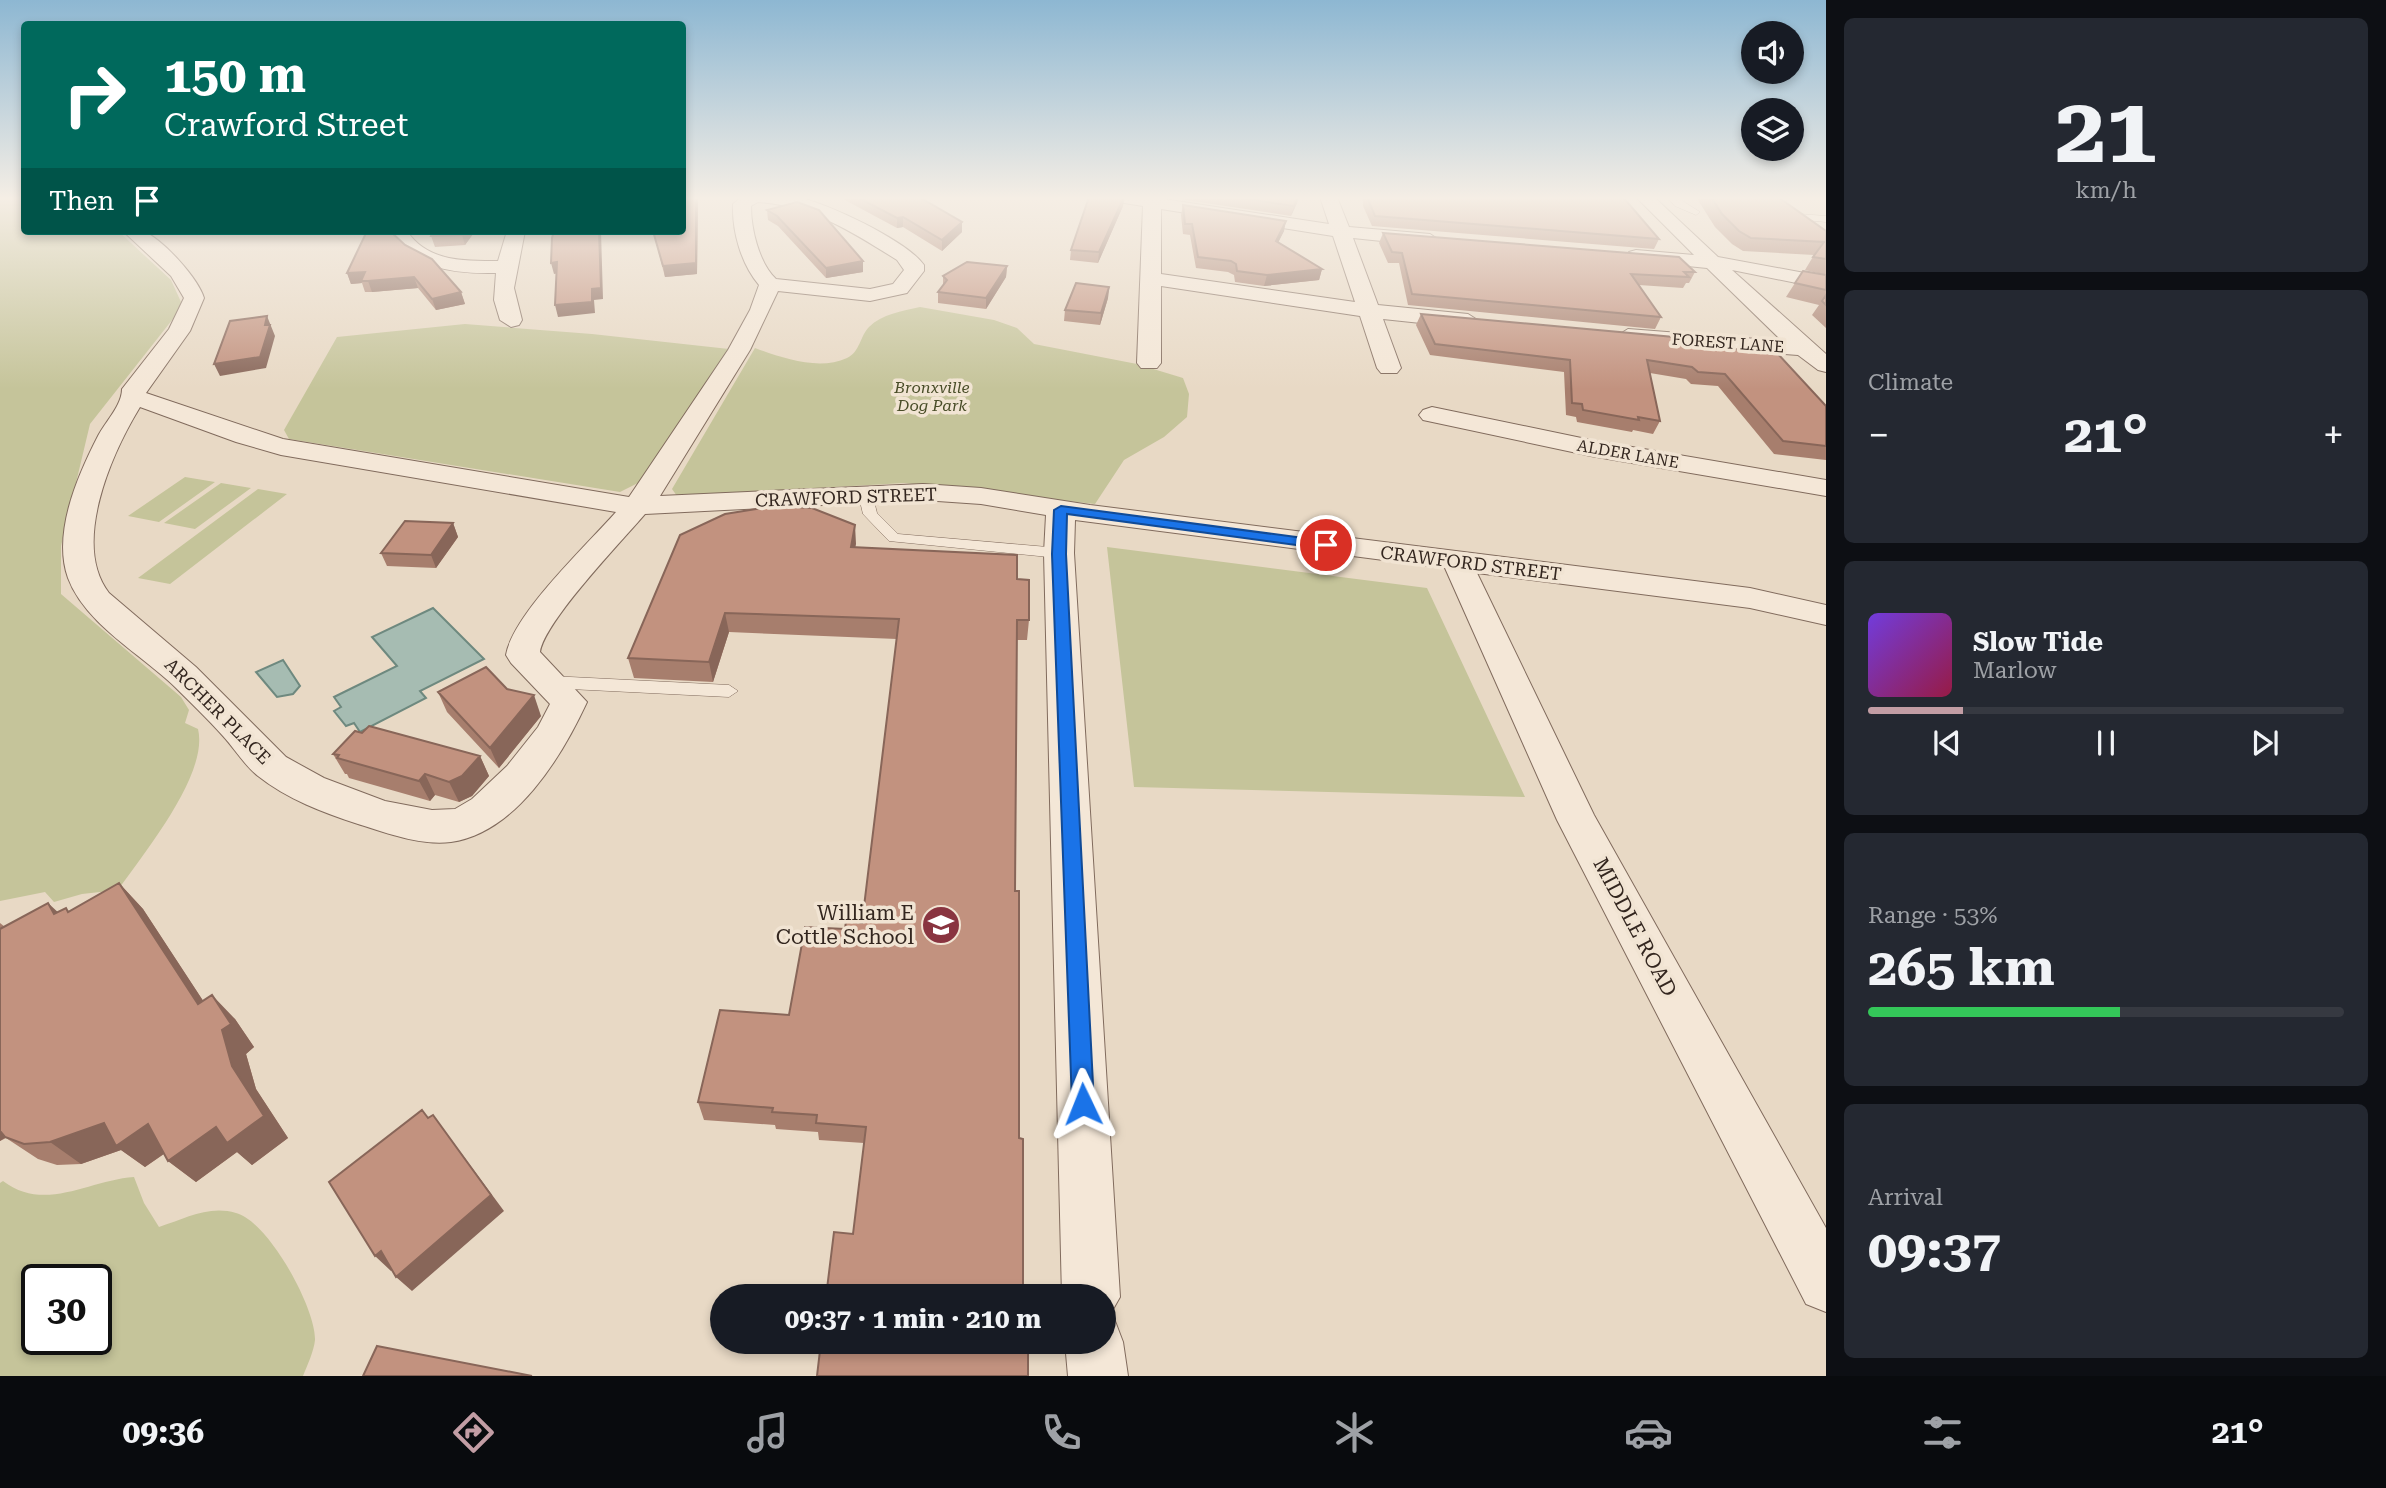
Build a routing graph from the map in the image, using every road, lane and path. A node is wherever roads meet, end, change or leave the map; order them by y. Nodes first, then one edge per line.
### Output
1 (165, 261) edge
2 (442, 261) edge
3 (508, 261) edge
4 (755, 261) edge
5 (909, 261) edge
6 (1153, 261) edge
7 (1353, 261) edge
8 (1711, 261) edge
9 (1712, 261) edge
10 (506, 267) junction
11 (1153, 279) junction
12 (1826, 283) edge
13 (770, 284) junction
14 (1370, 311) junction
15 (511, 320) dead end
16 (1490, 323) edge
17 (1611, 335) edge
18 (1804, 349) junction
19 (1149, 363) dead end
20 (1826, 365) edge
21 (1389, 368) dead end
22 (134, 397) junction
23 (1432, 415) dead end
24 (1826, 488) edge
25 (865, 493) junction
26 (634, 506) junction
27 (1061, 510) junction
28 (1059, 554) junction
29 (1457, 562) junction
30 (1826, 614) edge
31 (550, 682) junction
32 (729, 691) dead end
33 (1090, 1284) edge
34 (1826, 1284) edge
35 (1095, 1354) edge
36 (1098, 1376) edge
37 (1105, 1376) edge

1 - 22 street
2 - 10 street
3 - 10 street
4 - 13 street
5 - 13 street
6 - 11 street
7 - 14 street
8 - 18 street
9 - 12 street
10 - 15 street
11 - 14 street
11 - 19 street
13 - 26 street, ARCHER PLACE
14 - 16 street
14 - 21 street
17 - 18 street, FOREST LANE
18 - 20 street
22 - 26 street, CRAWFORD STREET
22 - 31 street, ARCHER PLACE
23 - 24 street, ALDER LANE
25 - 26 street, CRAWFORD STREET
25 - 27 street, CRAWFORD STREET
25 - 28 lane
26 - 31 street, ARCHER PLACE
27 - 28 street
27 - 29 street, CRAWFORD STREET
28 - 33 street
29 - 30 street, CRAWFORD STREET
29 - 34 street, MIDDLE ROAD
31 - 32 lane
35 - 36 street
36 - 37 street

